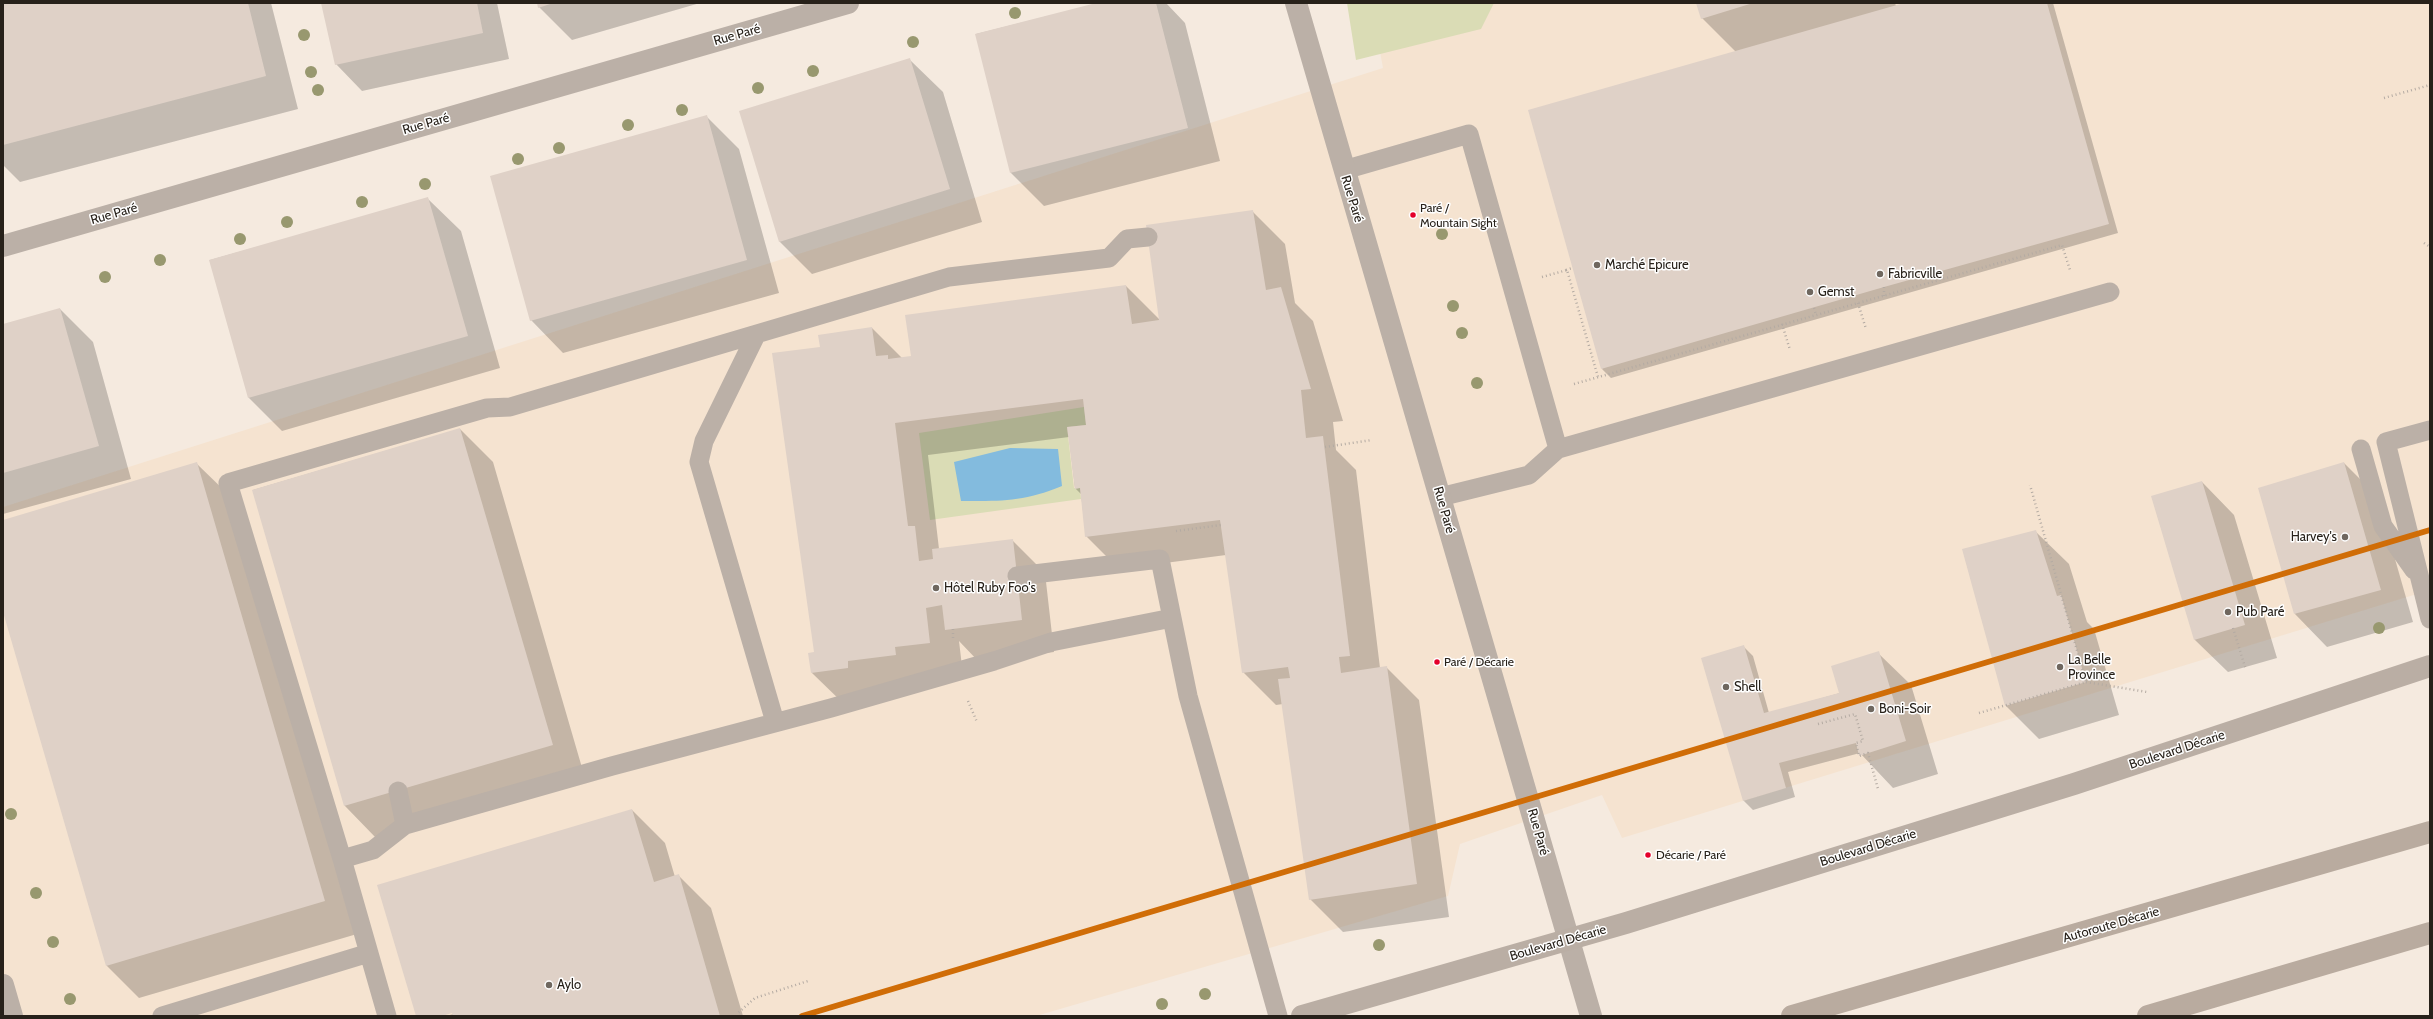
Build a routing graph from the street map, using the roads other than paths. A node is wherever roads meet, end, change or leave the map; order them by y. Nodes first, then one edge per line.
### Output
1 (848, 3) edge
2 (1296, 3) edge
3 (1344, 170) junction
4 (1148, 236) dead end
5 (3, 246) edge
6 (2110, 292) dead end
7 (756, 335) junction
8 (2430, 430) edge
9 (1558, 449) junction
10 (2361, 449) dead end
11 (1440, 497) junction
12 (1017, 576) dead end
13 (2425, 578) edge
14 (1172, 618) junction
15 (2430, 618) edge
16 (2430, 666) edge
17 (775, 722) junction
18 (398, 791) dead end
19 (405, 825) junction
20 (2430, 832) edge
21 (342, 860) junction
22 (2430, 933) edge
23 (1569, 940) junction
24 (369, 953) junction
25 (3, 985) edge
26 (12, 1016) edge
27 (162, 1016) edge
28 (387, 1016) edge
29 (1278, 1016) edge
30 (1302, 1016) edge
31 (1591, 1016) edge
32 (1792, 1016) edge
33 (2148, 1016) edge

1 - 5 street, Rue Paré
2 - 3 street, Rue Paré
3 - 9 lane
3 - 11 street, Rue Paré
4 - 7 lane
6 - 9 lane
7 - 17 lane
7 - 21 lane
8 - 13 lane
9 - 11 lane
10 - 13 lane
11 - 23 street, Rue Paré
12 - 14 lane
13 - 15 lane
14 - 17 lane
14 - 29 lane
16 - 23 main road, Boulevard Décarie
17 - 19 lane
18 - 19 lane
19 - 21 lane
20 - 32 highway, Autoroute Décarie
21 - 24 lane
22 - 33 highway
23 - 30 main road, Boulevard Décarie
23 - 31 street, Rue Paré
24 - 27 lane
24 - 28 lane
25 - 26 street

